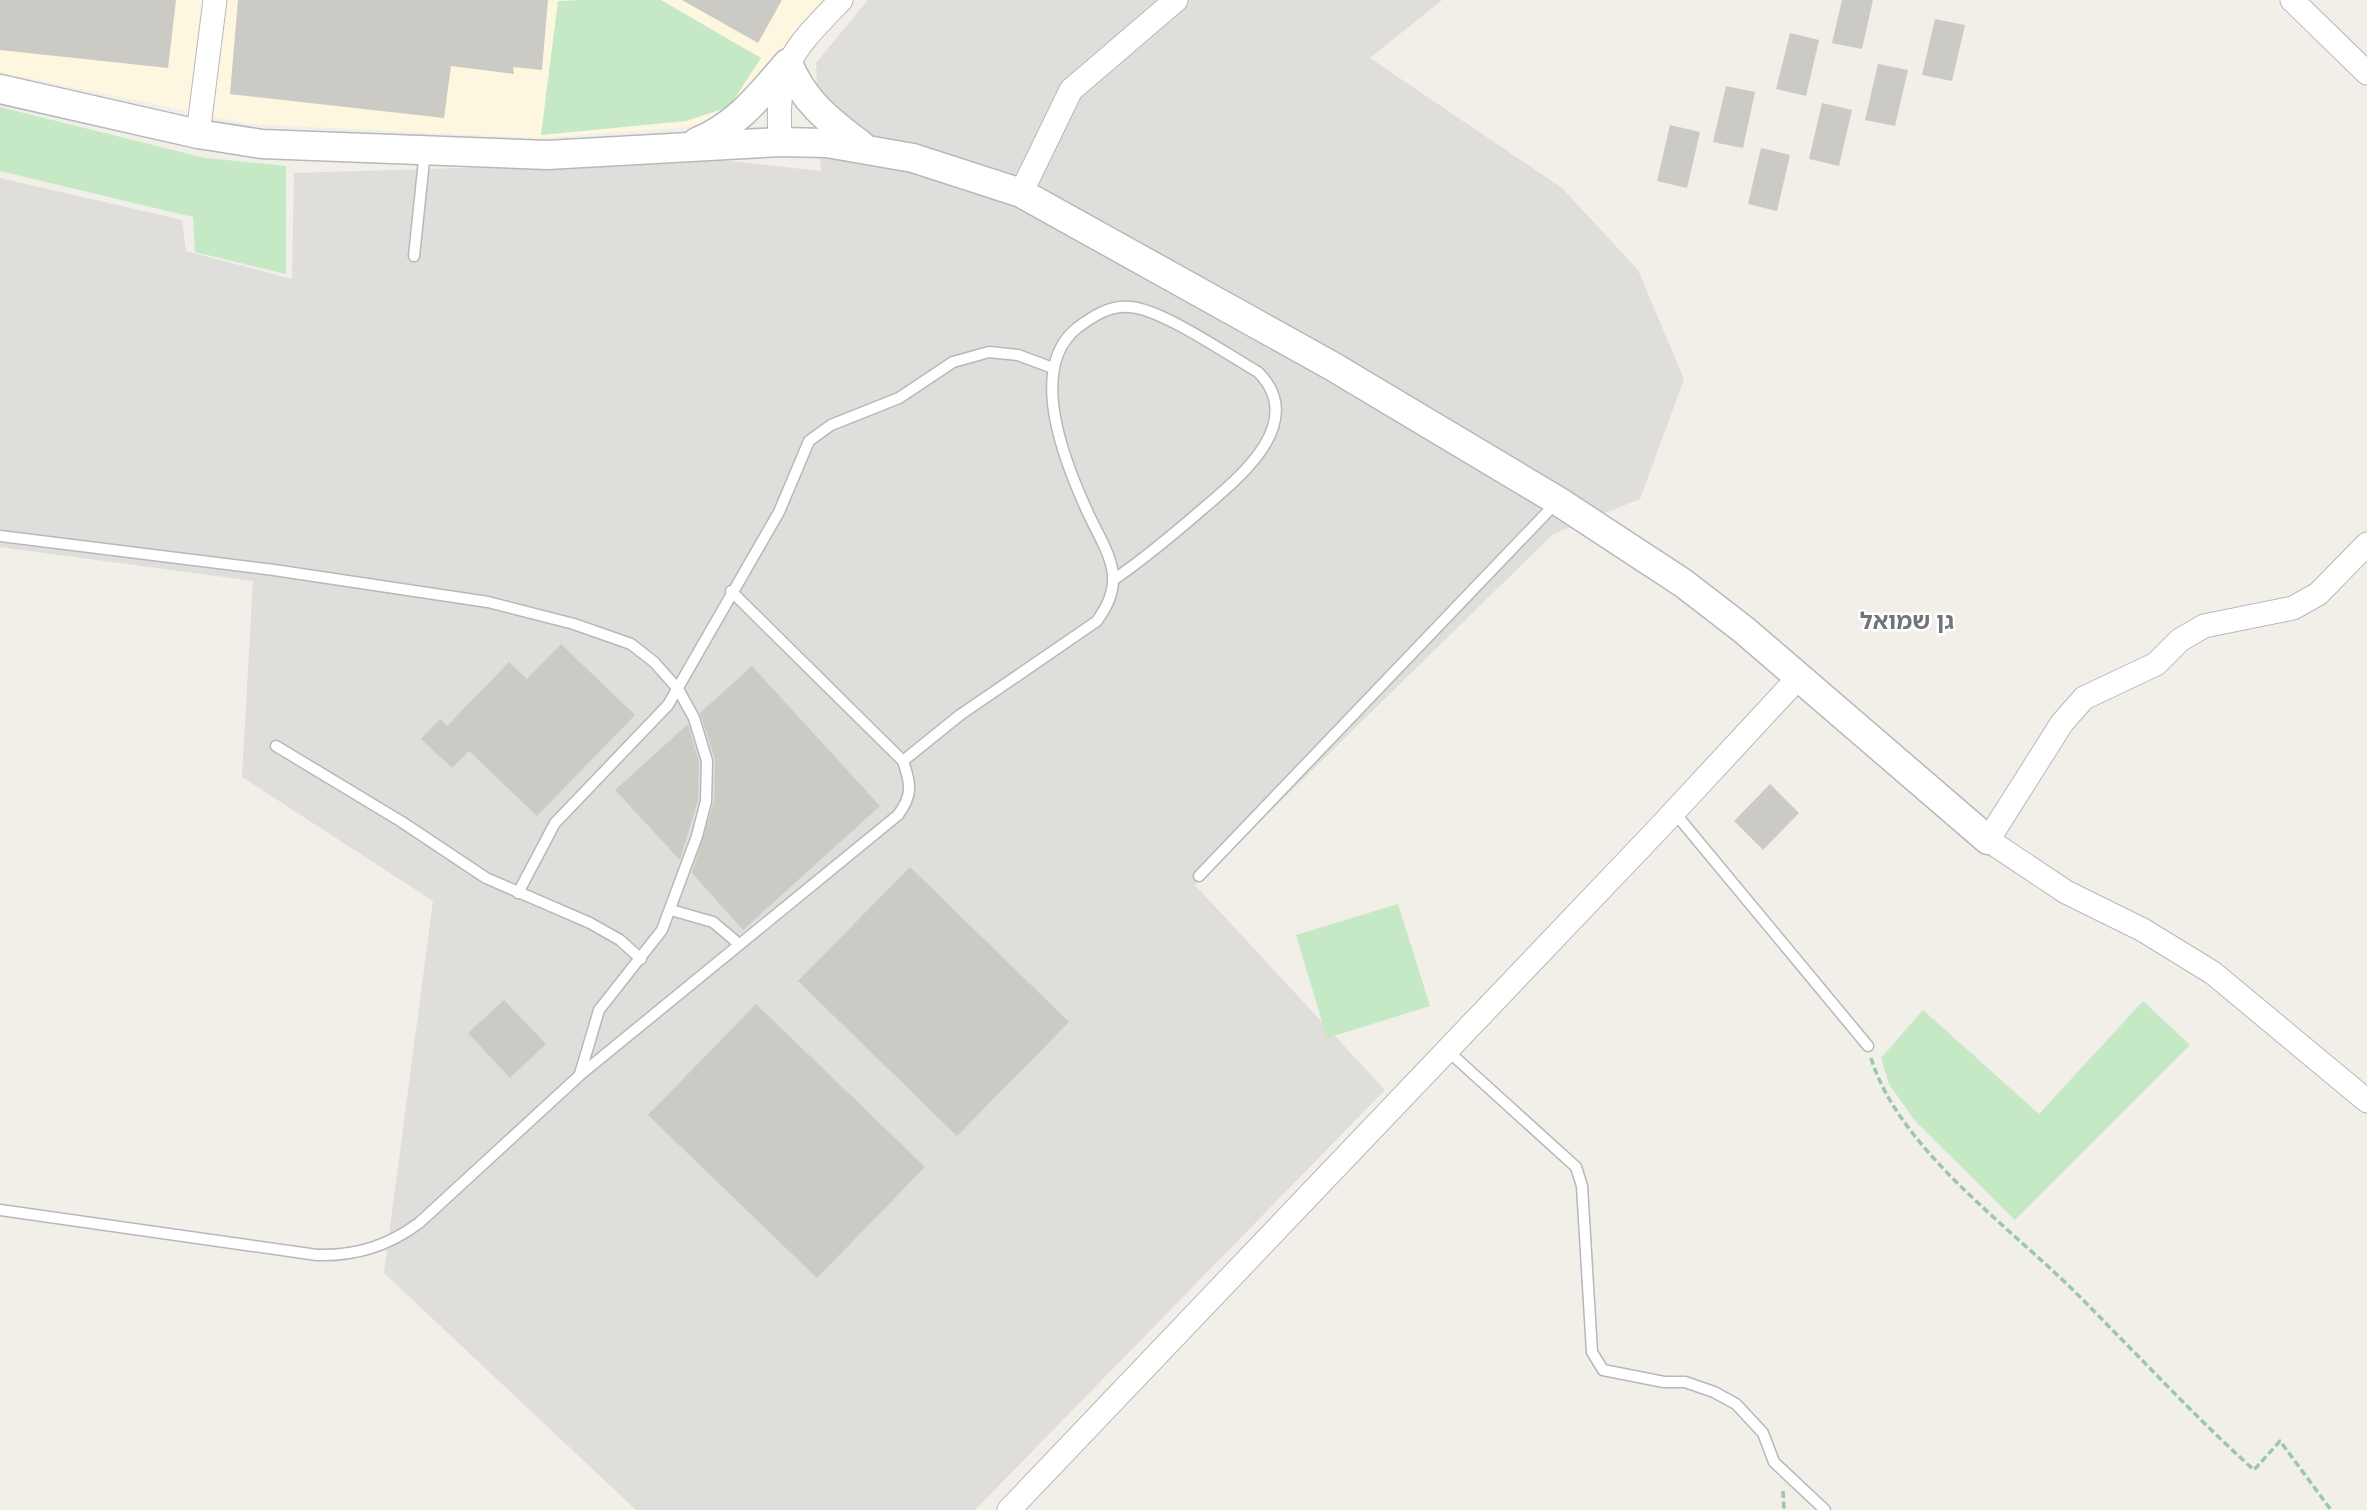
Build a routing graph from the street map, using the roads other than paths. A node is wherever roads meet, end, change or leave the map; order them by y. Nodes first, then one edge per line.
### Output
1 (215, 0) edge
2 (841, 0) edge
3 (1176, 0) edge
4 (2292, 0) edge
5 (788, 62) junction
6 (2367, 73) edge
7 (0, 89) edge
8 (198, 134) junction
9 (780, 142) junction
10 (685, 147) junction
11 (864, 147) junction
12 (425, 149) junction
13 (1021, 193) junction
14 (414, 256) dead end
15 (1053, 368) junction
16 (1558, 501) junction
17 (0, 536) edge
18 (2367, 544) edge
19 (1114, 580) junction
20 (731, 591) junction
21 (1798, 678) junction
22 (678, 689) junction
23 (276, 746) dead end
24 (903, 761) junction
25 (1674, 812) junction
26 (1988, 840) junction
27 (1199, 876) dead end
28 (518, 893) junction
29 (671, 910) junction
30 (739, 944) junction
31 (641, 959) junction
32 (1868, 1046) road end
33 (1448, 1051) junction
34 (580, 1075) junction
35 (2367, 1101) edge
36 (0, 1210) edge
37 (1009, 1510) edge
38 (1825, 1510) edge

1 - 8 street
2 - 5 street
3 - 13 street
4 - 6 street
5 - 9 street
5 - 10 street
5 - 11 street
7 - 8 street
8 - 12 street
9 - 10 street
9 - 11 street
10 - 12 street
11 - 13 street
12 - 14 lane
13 - 16 street
15 - 19 lane
15 - 19 lane
15 - 20 lane
16 - 21 street
16 - 27 lane
17 - 22 lane
18 - 26 street
19 - 24 lane
20 - 22 lane
20 - 24 lane
21 - 25 street
21 - 26 street
22 - 28 lane
22 - 29 lane
23 - 28 lane
24 - 30 lane
25 - 32 lane
25 - 33 street
26 - 35 street
28 - 31 lane
29 - 30 lane
29 - 31 lane
30 - 34 lane
31 - 34 lane
33 - 37 street
33 - 38 lane
34 - 36 lane

